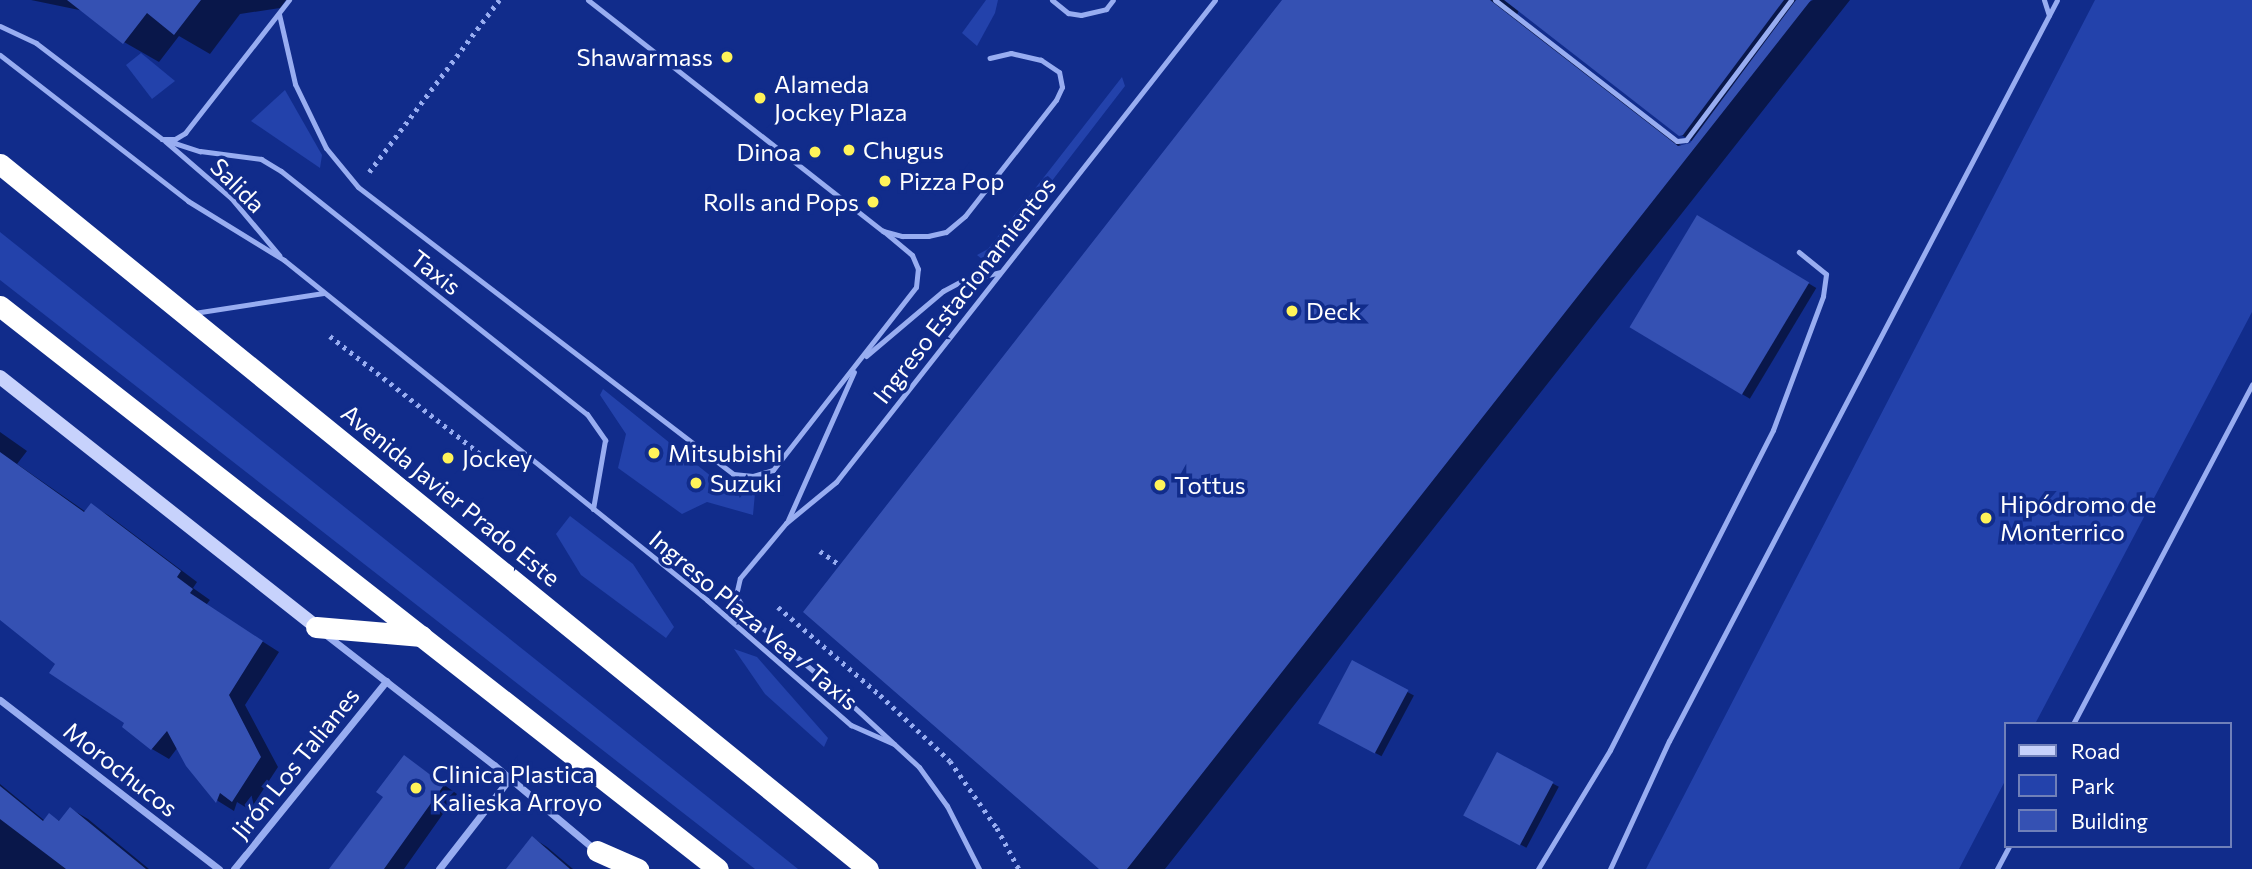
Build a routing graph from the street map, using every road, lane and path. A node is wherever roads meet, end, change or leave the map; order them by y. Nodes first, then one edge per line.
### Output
1 (289, 0) edge
2 (499, 0) edge
3 (588, 0) edge
4 (1052, 0) edge
5 (1113, 0) edge
6 (1215, 0) edge
7 (1495, 0) edge
8 (1791, 0) edge
9 (2044, 0) edge
10 (2057, 0) edge
11 (279, 14) junction
12 (2049, 15) junction
13 (0, 26) edge
14 (0, 55) edge
15 (990, 58) dead end
16 (163, 139) junction
17 (0, 164) edge
18 (358, 187) junction
19 (883, 231) junction
20 (1799, 252) dead end
21 (284, 260) junction
22 (1000, 272) junction
23 (323, 293) junction
24 (0, 306) edge
25 (187, 315) junction
26 (330, 336) dead end
27 (858, 363) junction
28 (0, 377) edge
29 (2252, 384) edge
30 (487, 459) dead end
31 (593, 509) junction
32 (786, 523) junction
33 (820, 551) dead end
34 (840, 565) dead end
35 (316, 627) junction
36 (422, 636) junction
37 (386, 681) junction
38 (0, 700) edge
39 (2074, 722) edge
40 (897, 745) junction
41 (509, 779) junction
42 (2008, 848) edge
43 (597, 851) junction
44 (219, 869) edge
45 (234, 869) edge
46 (439, 869) edge
47 (618, 869) edge
48 (638, 869) edge
49 (718, 869) edge
50 (868, 869) edge
51 (979, 869) edge
52 (1538, 869) edge
53 (1610, 869) edge
54 (1997, 869) edge

1 - 11 lane
2 - 18 path
3 - 19 lane
4 - 5 lane
6 - 22 lane, Ingreso Estacionamientos
7 - 8 lane
9 - 12 lane
10 - 12 lane
11 - 16 lane
11 - 18 lane
12 - 53 lane
13 - 16 lane
14 - 21 lane
15 - 19 lane
16 - 21 lane, Salida
16 - 31 lane, Taxis
17 - 25 highway, Avenida Javier Prado Este
18 - 27 lane
19 - 27 lane
20 - 52 lane
21 - 23 lane, Ingreso Plaza Vea / Taxis
22 - 27 lane
22 - 32 lane, Ingreso Estacionamientos
23 - 25 lane
23 - 31 lane, Ingreso Plaza Vea / Taxis
24 - 36 highway
25 - 50 highway, Avenida Javier Prado Este
26 - 30 path
27 - 32 lane
28 - 35 main road
29 - 39 lane
31 - 40 lane, Ingreso Plaza Vea / Taxis
32 - 40 lane, Ingreso Estacionamientos
33 - 34 path
35 - 36 highway
35 - 37 street
36 - 49 highway
37 - 41 street
37 - 45 street, Jirón Los Talianes
38 - 44 street, Morochucos
40 - 51 lane
41 - 43 street
41 - 46 street
42 - 54 lane
43 - 47 street
43 - 48 highway

